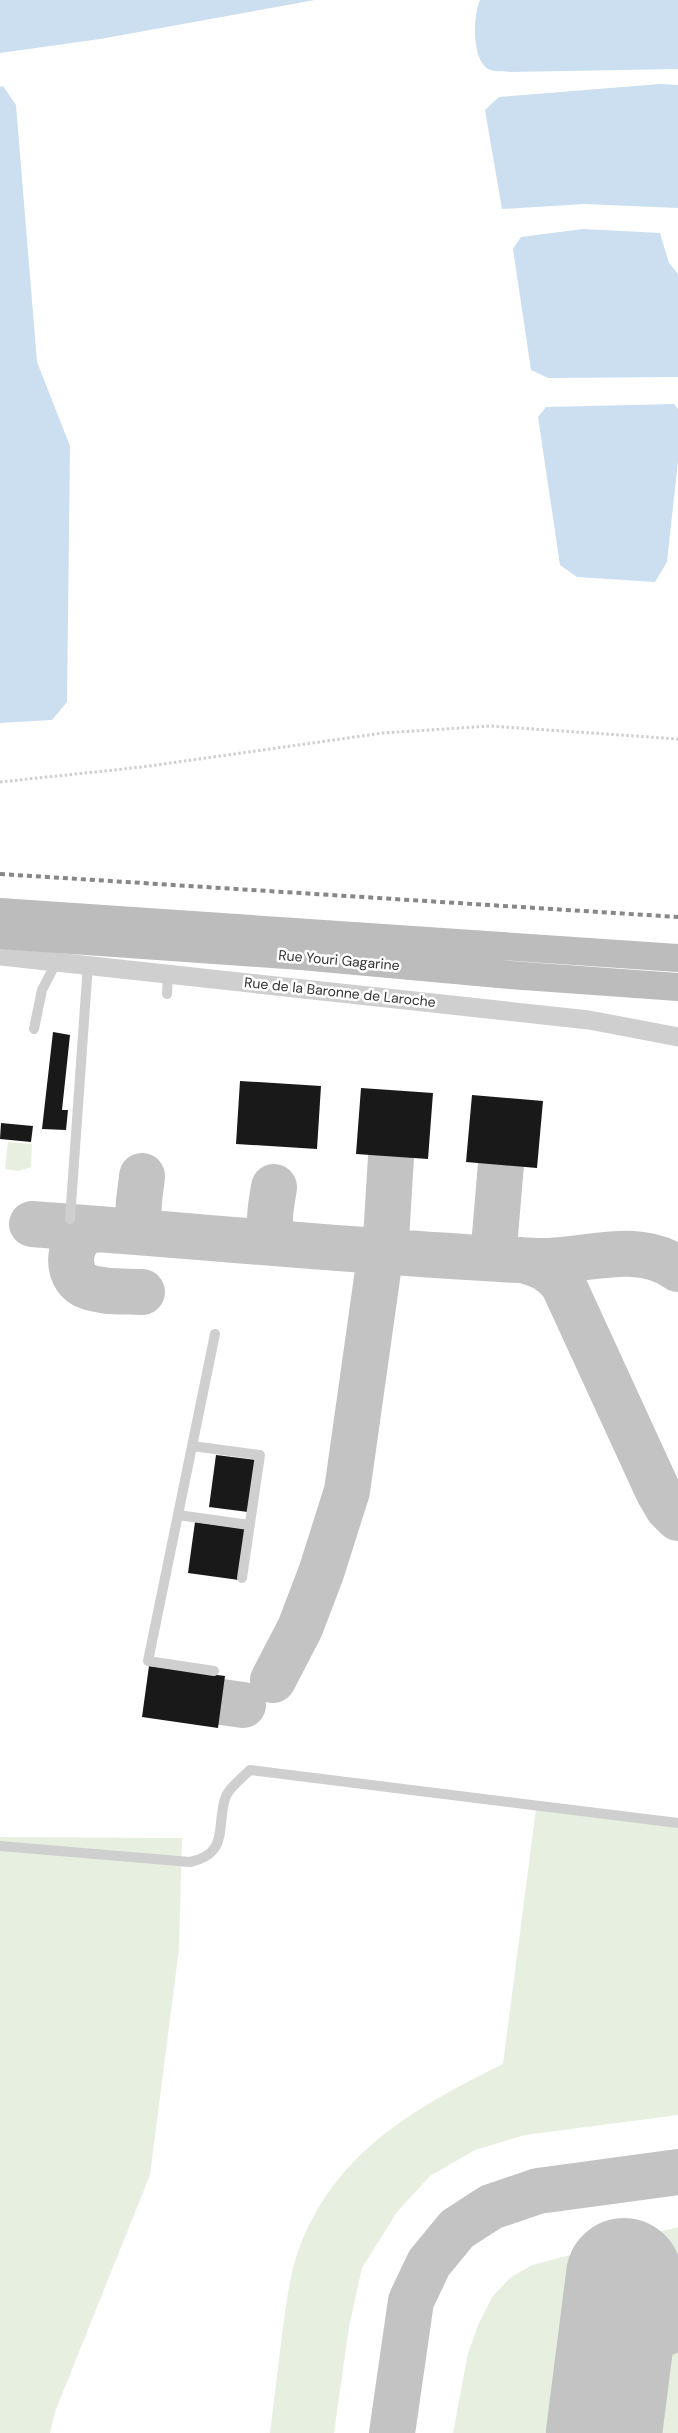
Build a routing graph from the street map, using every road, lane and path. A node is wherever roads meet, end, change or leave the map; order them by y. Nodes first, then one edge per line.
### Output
1 (678, 739) edge
2 (0, 782) edge
3 (0, 912) edge
4 (0, 935) edge
5 (0, 956) edge
6 (678, 958) edge
7 (57, 961) junction
8 (88, 964) junction
9 (168, 973) junction
10 (678, 987) edge
11 (167, 994) dead end
12 (34, 1029) dead end
13 (678, 1038) edge
14 (70, 1218) dead end
15 (215, 1334) dead end
16 (192, 1446) junction
17 (178, 1515) junction
18 (249, 1525) junction
19 (242, 1578) dead end
20 (214, 1671) dead end
21 (678, 1823) edge
22 (0, 1846) edge

1 - 2 path
3 - 6 main road, Rue Youri Gagarine
4 - 10 main road, Rue Youri Gagarine
5 - 7 street, Rue de la Baronne de Laroche
7 - 8 street, Rue de la Baronne de Laroche
7 - 12 lane
8 - 9 street, Rue de la Baronne de Laroche
8 - 14 lane
9 - 11 lane
9 - 13 street, Rue de la Baronne de Laroche
15 - 16 lane
16 - 17 lane
16 - 18 lane
17 - 18 lane
17 - 20 lane
18 - 19 lane
21 - 22 lane

